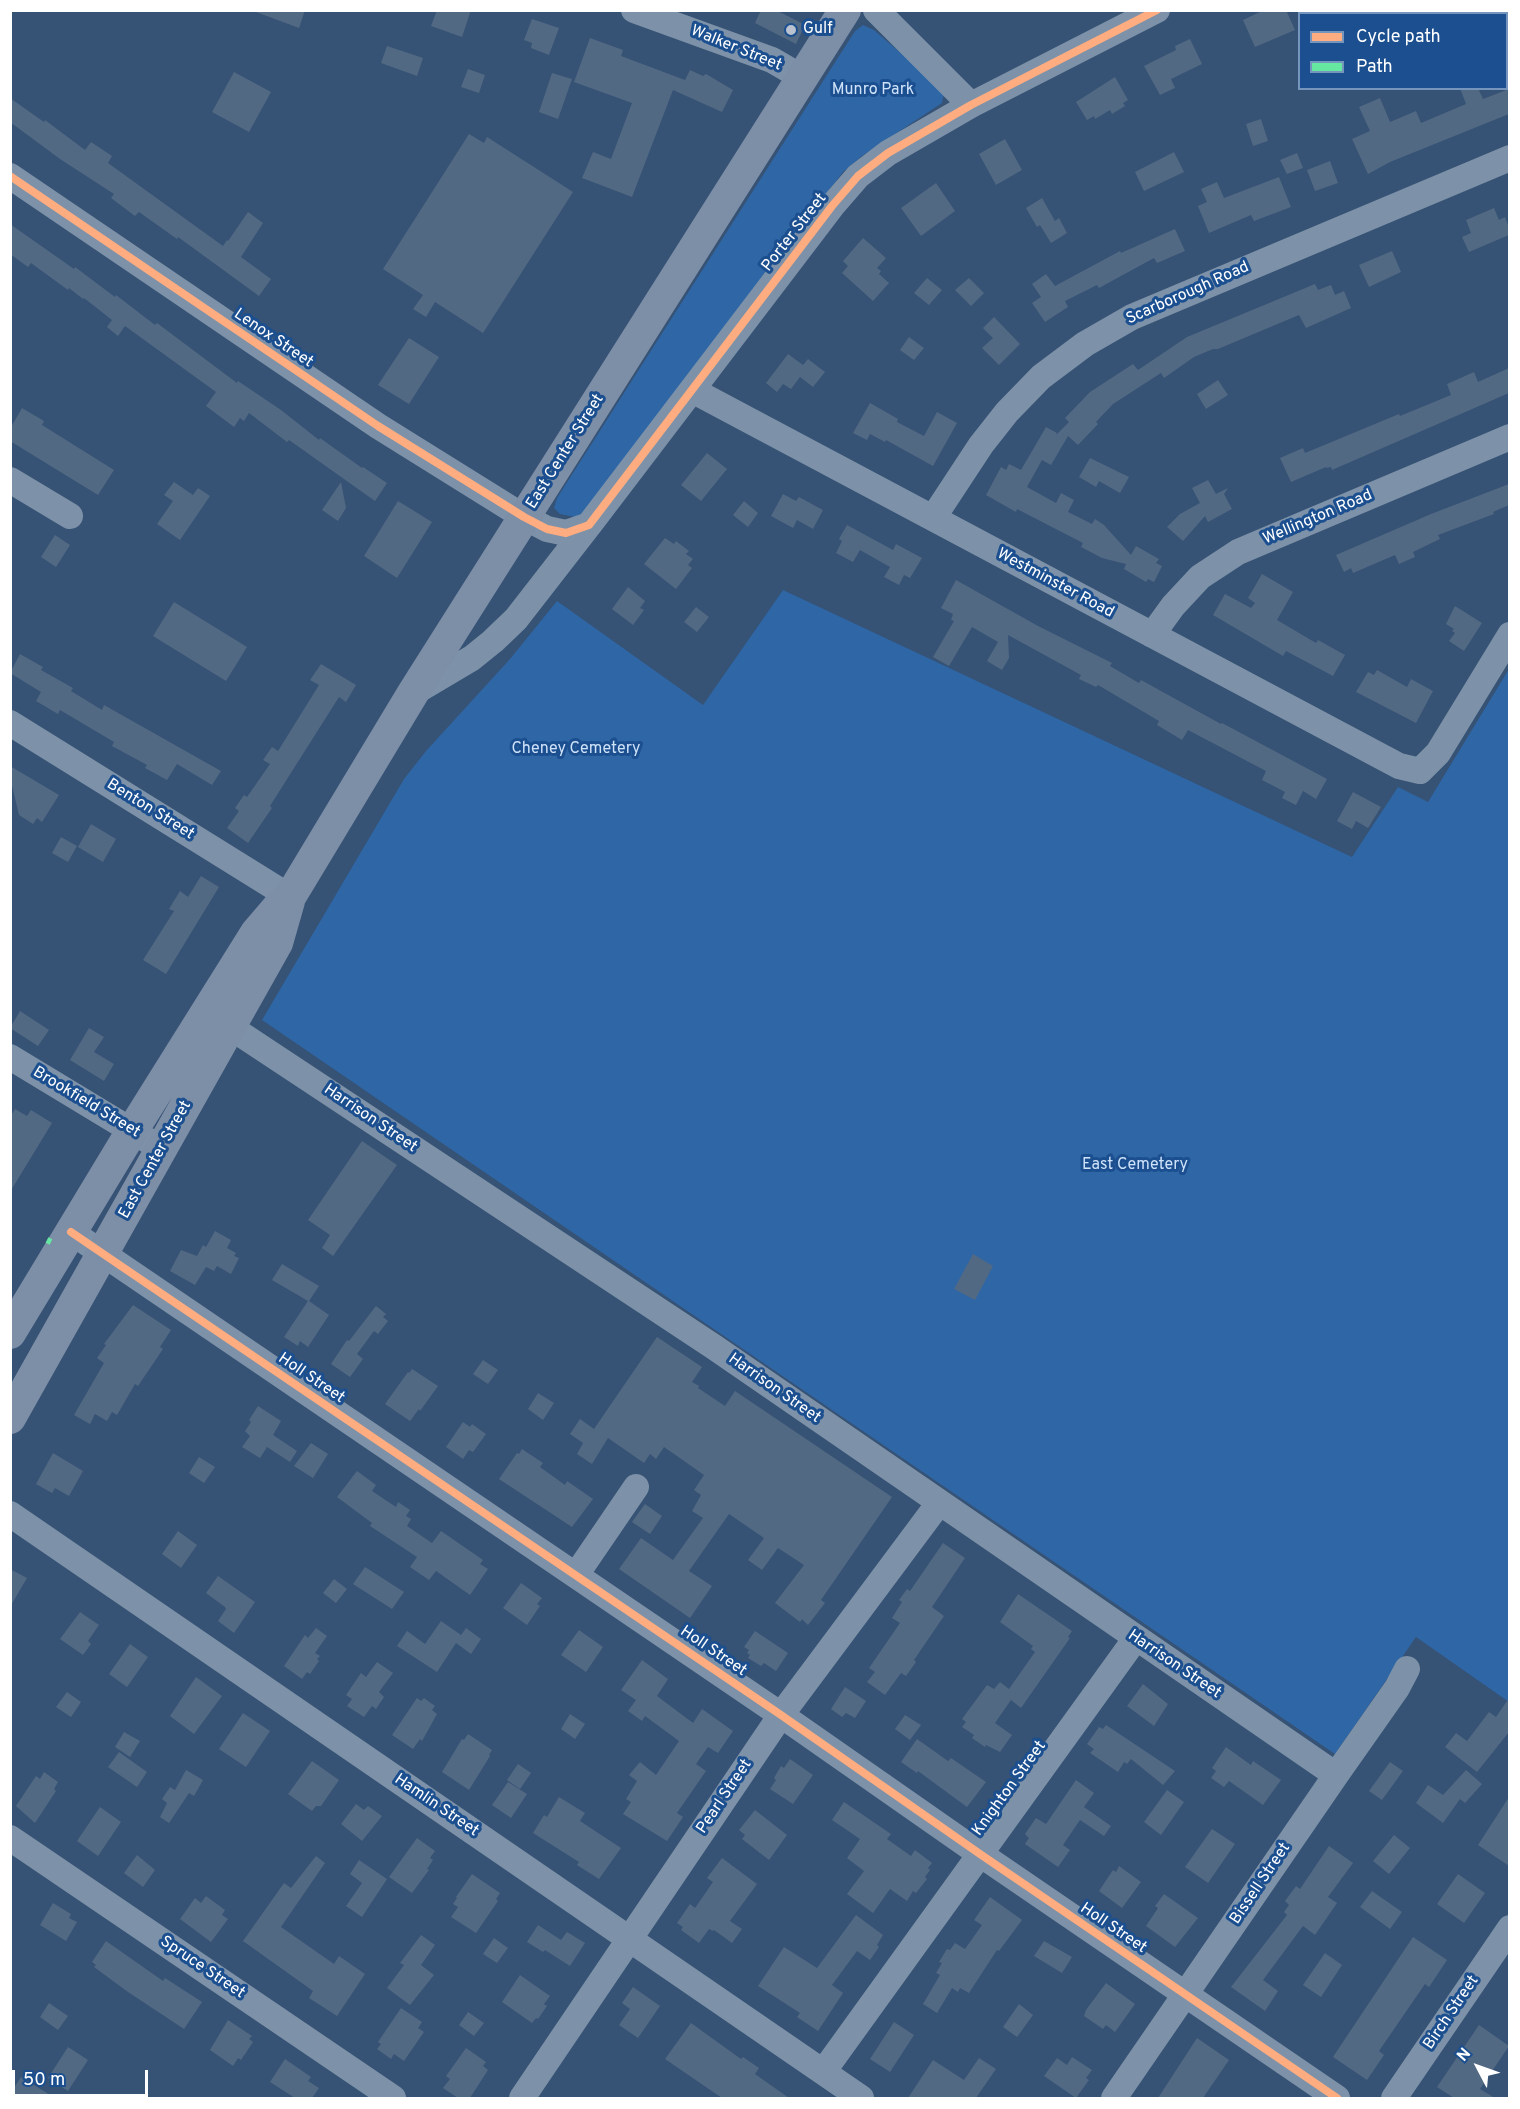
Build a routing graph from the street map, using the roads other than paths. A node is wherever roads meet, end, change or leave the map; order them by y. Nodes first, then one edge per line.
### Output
1 (634, 10) edge
2 (845, 10) edge
3 (876, 10) edge
4 (1157, 10) edge
5 (803, 78) junction
6 (971, 105) junction
7 (1509, 158) edge
8 (10, 176) edge
9 (692, 390) junction
10 (1509, 437) edge
11 (10, 480) edge
12 (70, 516) dead end
13 (524, 517) junction
14 (933, 519) junction
15 (589, 525) junction
16 (1152, 635) junction
17 (1509, 635) edge
18 (413, 693) junction
19 (10, 723) edge
20 (290, 897) junction
21 (218, 1019) junction
22 (10, 1057) edge
23 (132, 1131) junction
24 (162, 1149) junction
25 (71, 1232) junction
26 (103, 1255) junction
27 (10, 1333) edge
28 (10, 1418) edge
29 (636, 1487) dead end
30 (939, 1503) junction
31 (10, 1514) edge
32 (576, 1575) junction
33 (1136, 1638) junction
34 (1407, 1669) dead end
35 (781, 1715) junction
36 (1336, 1775) junction
37 (10, 1838) edge
38 (980, 1854) junction
39 (1509, 1928) edge
40 (630, 1938) junction
41 (1186, 1995) junction
42 (823, 2072) junction
43 (393, 2098) edge
44 (522, 2098) edge
45 (861, 2098) edge
46 (1114, 2098) edge
47 (1337, 2098) edge
48 (1394, 2098) edge

1 - 5 street, Walker Street
2 - 5 main road, East Center Street
3 - 6 street
4 - 6 street, Porter Street
5 - 13 main road, East Center Street
6 - 9 street, Porter Street
7 - 14 street, Scarborough Road
8 - 13 street, Lenox Street
9 - 14 street, Westminster Road
9 - 15 street, Porter Street
10 - 16 street, Wellington Road
11 - 12 street
13 - 15 street
13 - 18 main road, East Center Street
14 - 16 street, Westminster Road
15 - 18 street, Porter Street
16 - 17 street, Westminster Road
18 - 20 main road, East Center Street
19 - 20 street, Benton Street
20 - 21 main road, East Center Street
21 - 23 main road, East Center Street
21 - 24 main road, East Center Street
21 - 30 street, Harrison Street
22 - 23 street, Brookfield Street
23 - 24 street, Brookfield Street
23 - 25 main road, East Center Street
24 - 26 main road, East Center Street
25 - 26 street, Holl Street
25 - 27 main road, East Center Street
26 - 28 main road, East Center Street
26 - 32 street, Holl Street
29 - 32 street
30 - 33 street, Harrison Street
30 - 35 street, Pearl Street
31 - 40 street, Hamlin Street
32 - 35 street, Holl Street
33 - 36 street, Harrison Street
33 - 38 street, Knighton Street
34 - 36 street, Bissell Street
35 - 38 street, Holl Street
35 - 40 street, Pearl Street
36 - 41 street, Bissell Street
37 - 43 street, Spruce Street
38 - 41 street, Holl Street
38 - 42 street, Knighton Street
39 - 48 street, Birch Street
40 - 42 street, Hamlin Street
40 - 44 street, Pearl Street
41 - 46 street, Bissell Street
41 - 47 street, Holl Street
42 - 45 street, Hamlin Street

